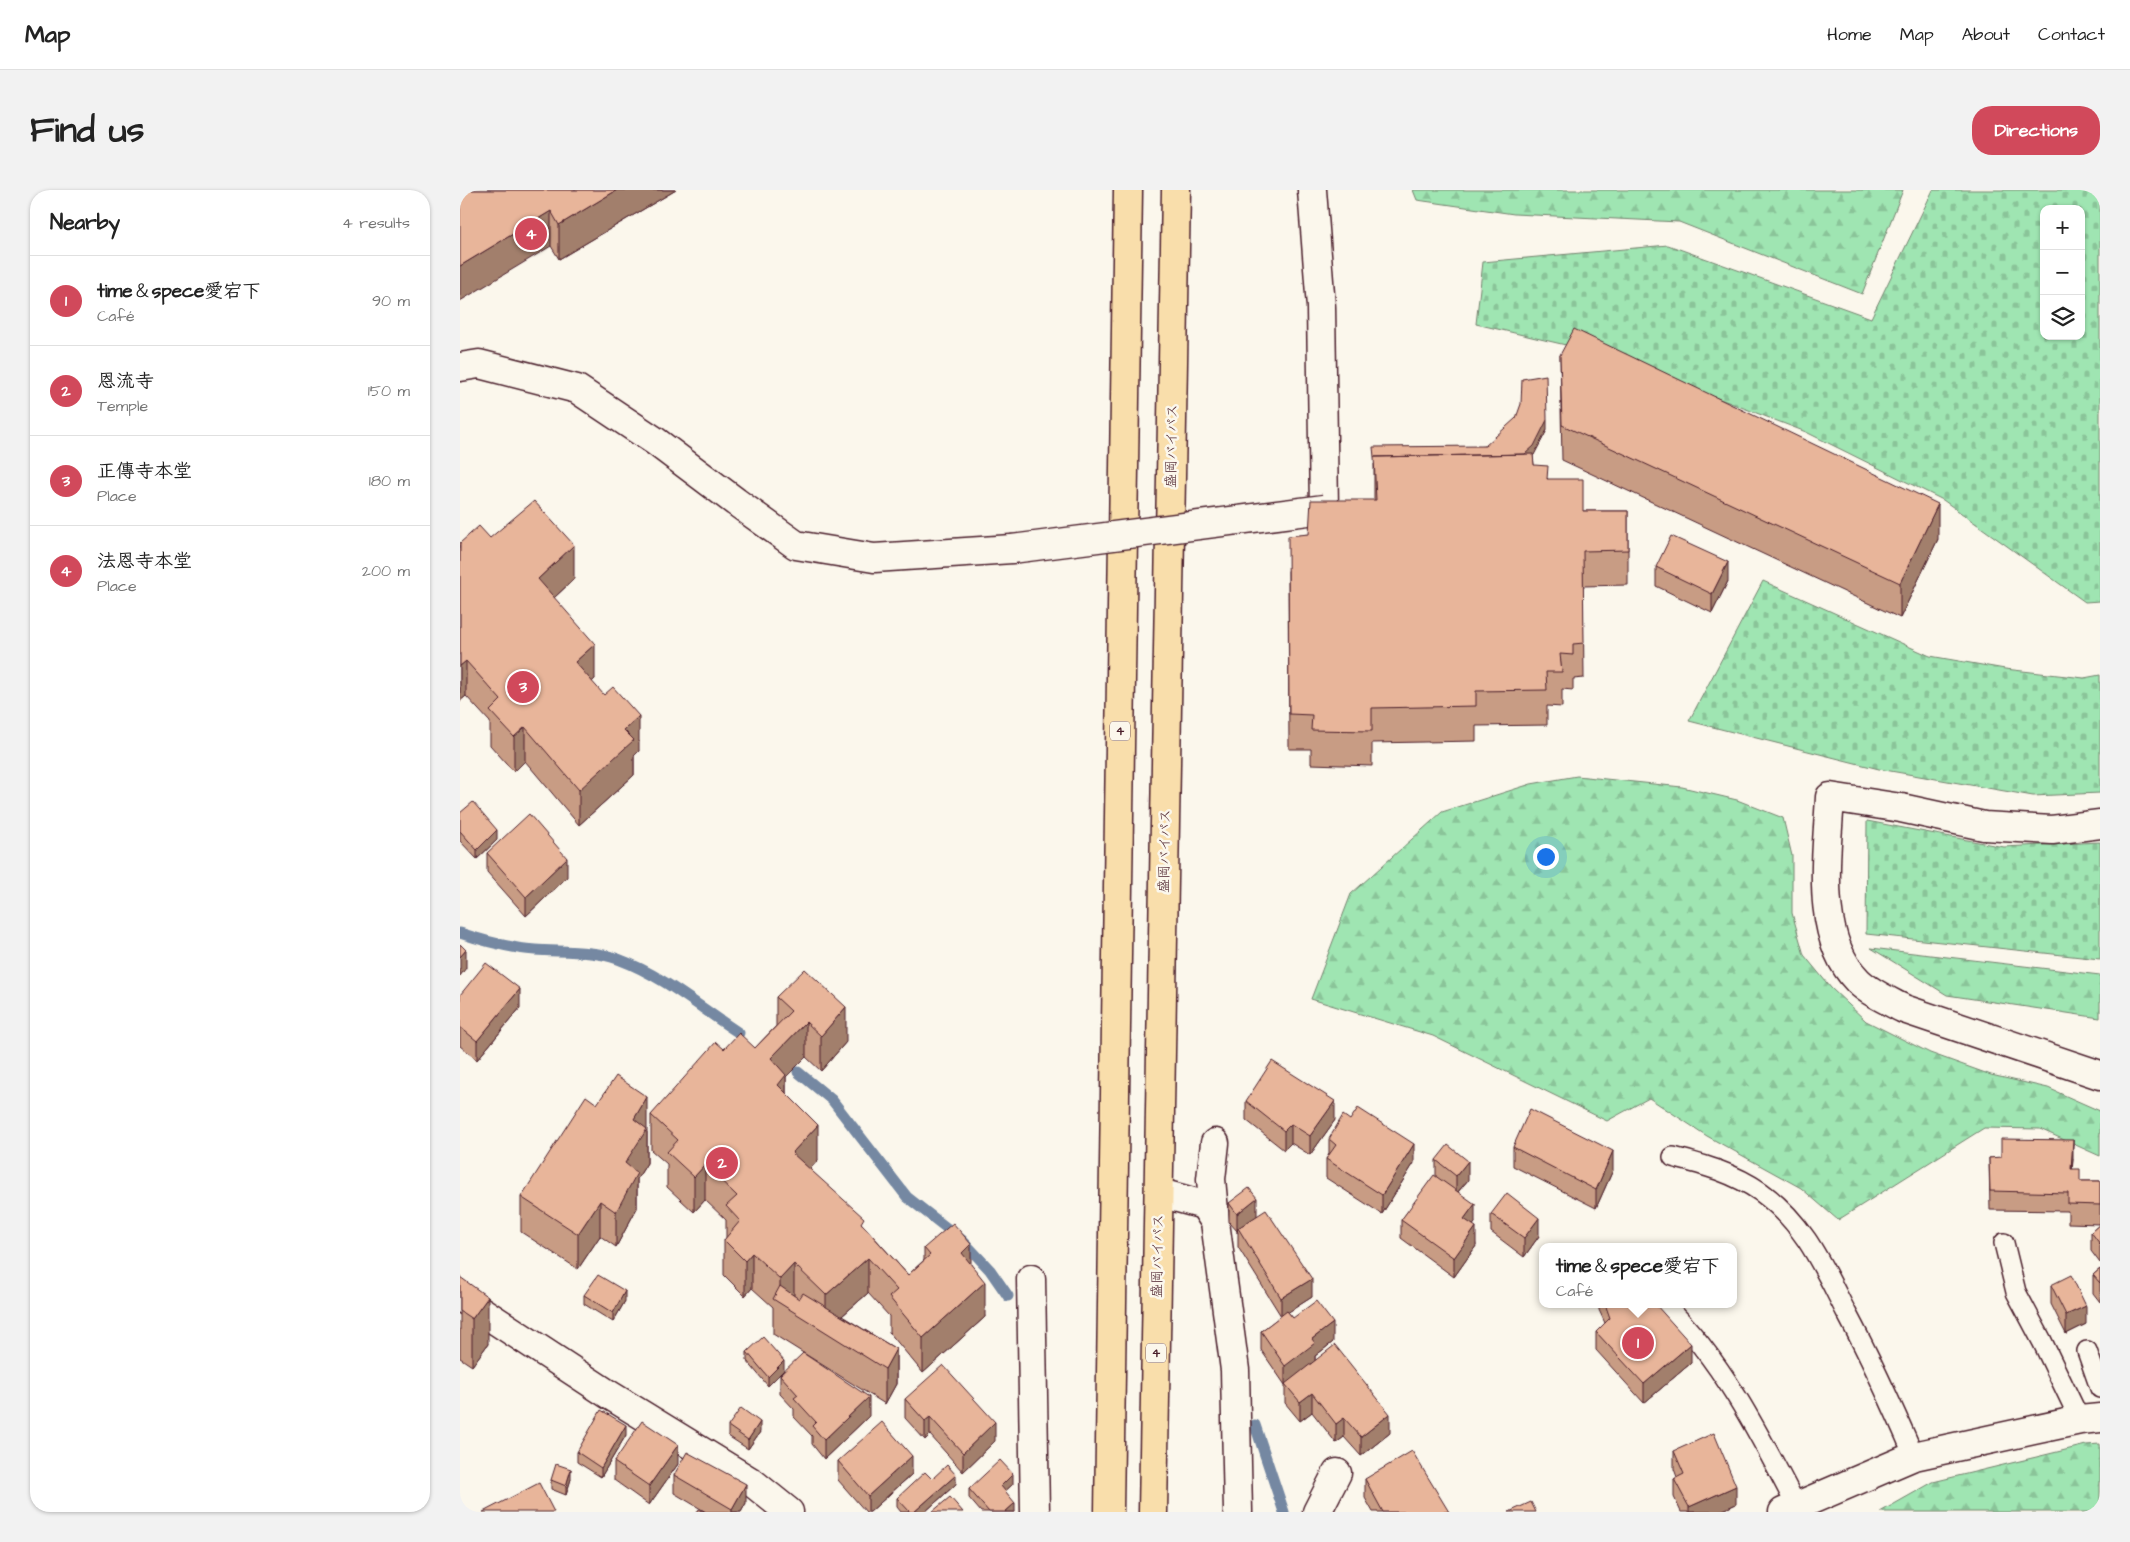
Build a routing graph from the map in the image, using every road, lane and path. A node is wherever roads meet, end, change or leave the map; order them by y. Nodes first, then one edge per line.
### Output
1 (1128, 190) edge
2 (1176, 190) edge
3 (1312, 190) edge
4 (460, 367) edge
5 (2100, 824) edge
6 (2100, 1075) edge
7 (1214, 1143) dead end
8 (1673, 1157) dead end
9 (1160, 1193) junction
10 (1214, 1222) junction
11 (2004, 1243) dead end
12 (1030, 1280) dead end
13 (460, 1297) edge
14 (1668, 1308) edge
15 (2088, 1351) dead end
16 (2100, 1388) edge
17 (2090, 1419) edge
18 (1914, 1456) junction
19 (1337, 1473) dead end
20 (1790, 1509) edge
21 (790, 1512) edge
22 (1034, 1512) edge
23 (1109, 1512) edge
24 (1153, 1512) edge
25 (1238, 1512) edge
26 (1317, 1512) edge

1 - 23 highway, 4
2 - 9 highway, 盛岡バイパス / 4
3 - 4 street, bridge
5 - 6 street
7 - 10 street
8 - 18 lane
9 - 10 street
9 - 24 highway, 盛岡バイパス / 4
10 - 25 street
11 - 17 lane
12 - 22 street
13 - 21 street
14 - 20 lane
15 - 16 lane
17 - 18 street
18 - 20 street
19 - 26 street

